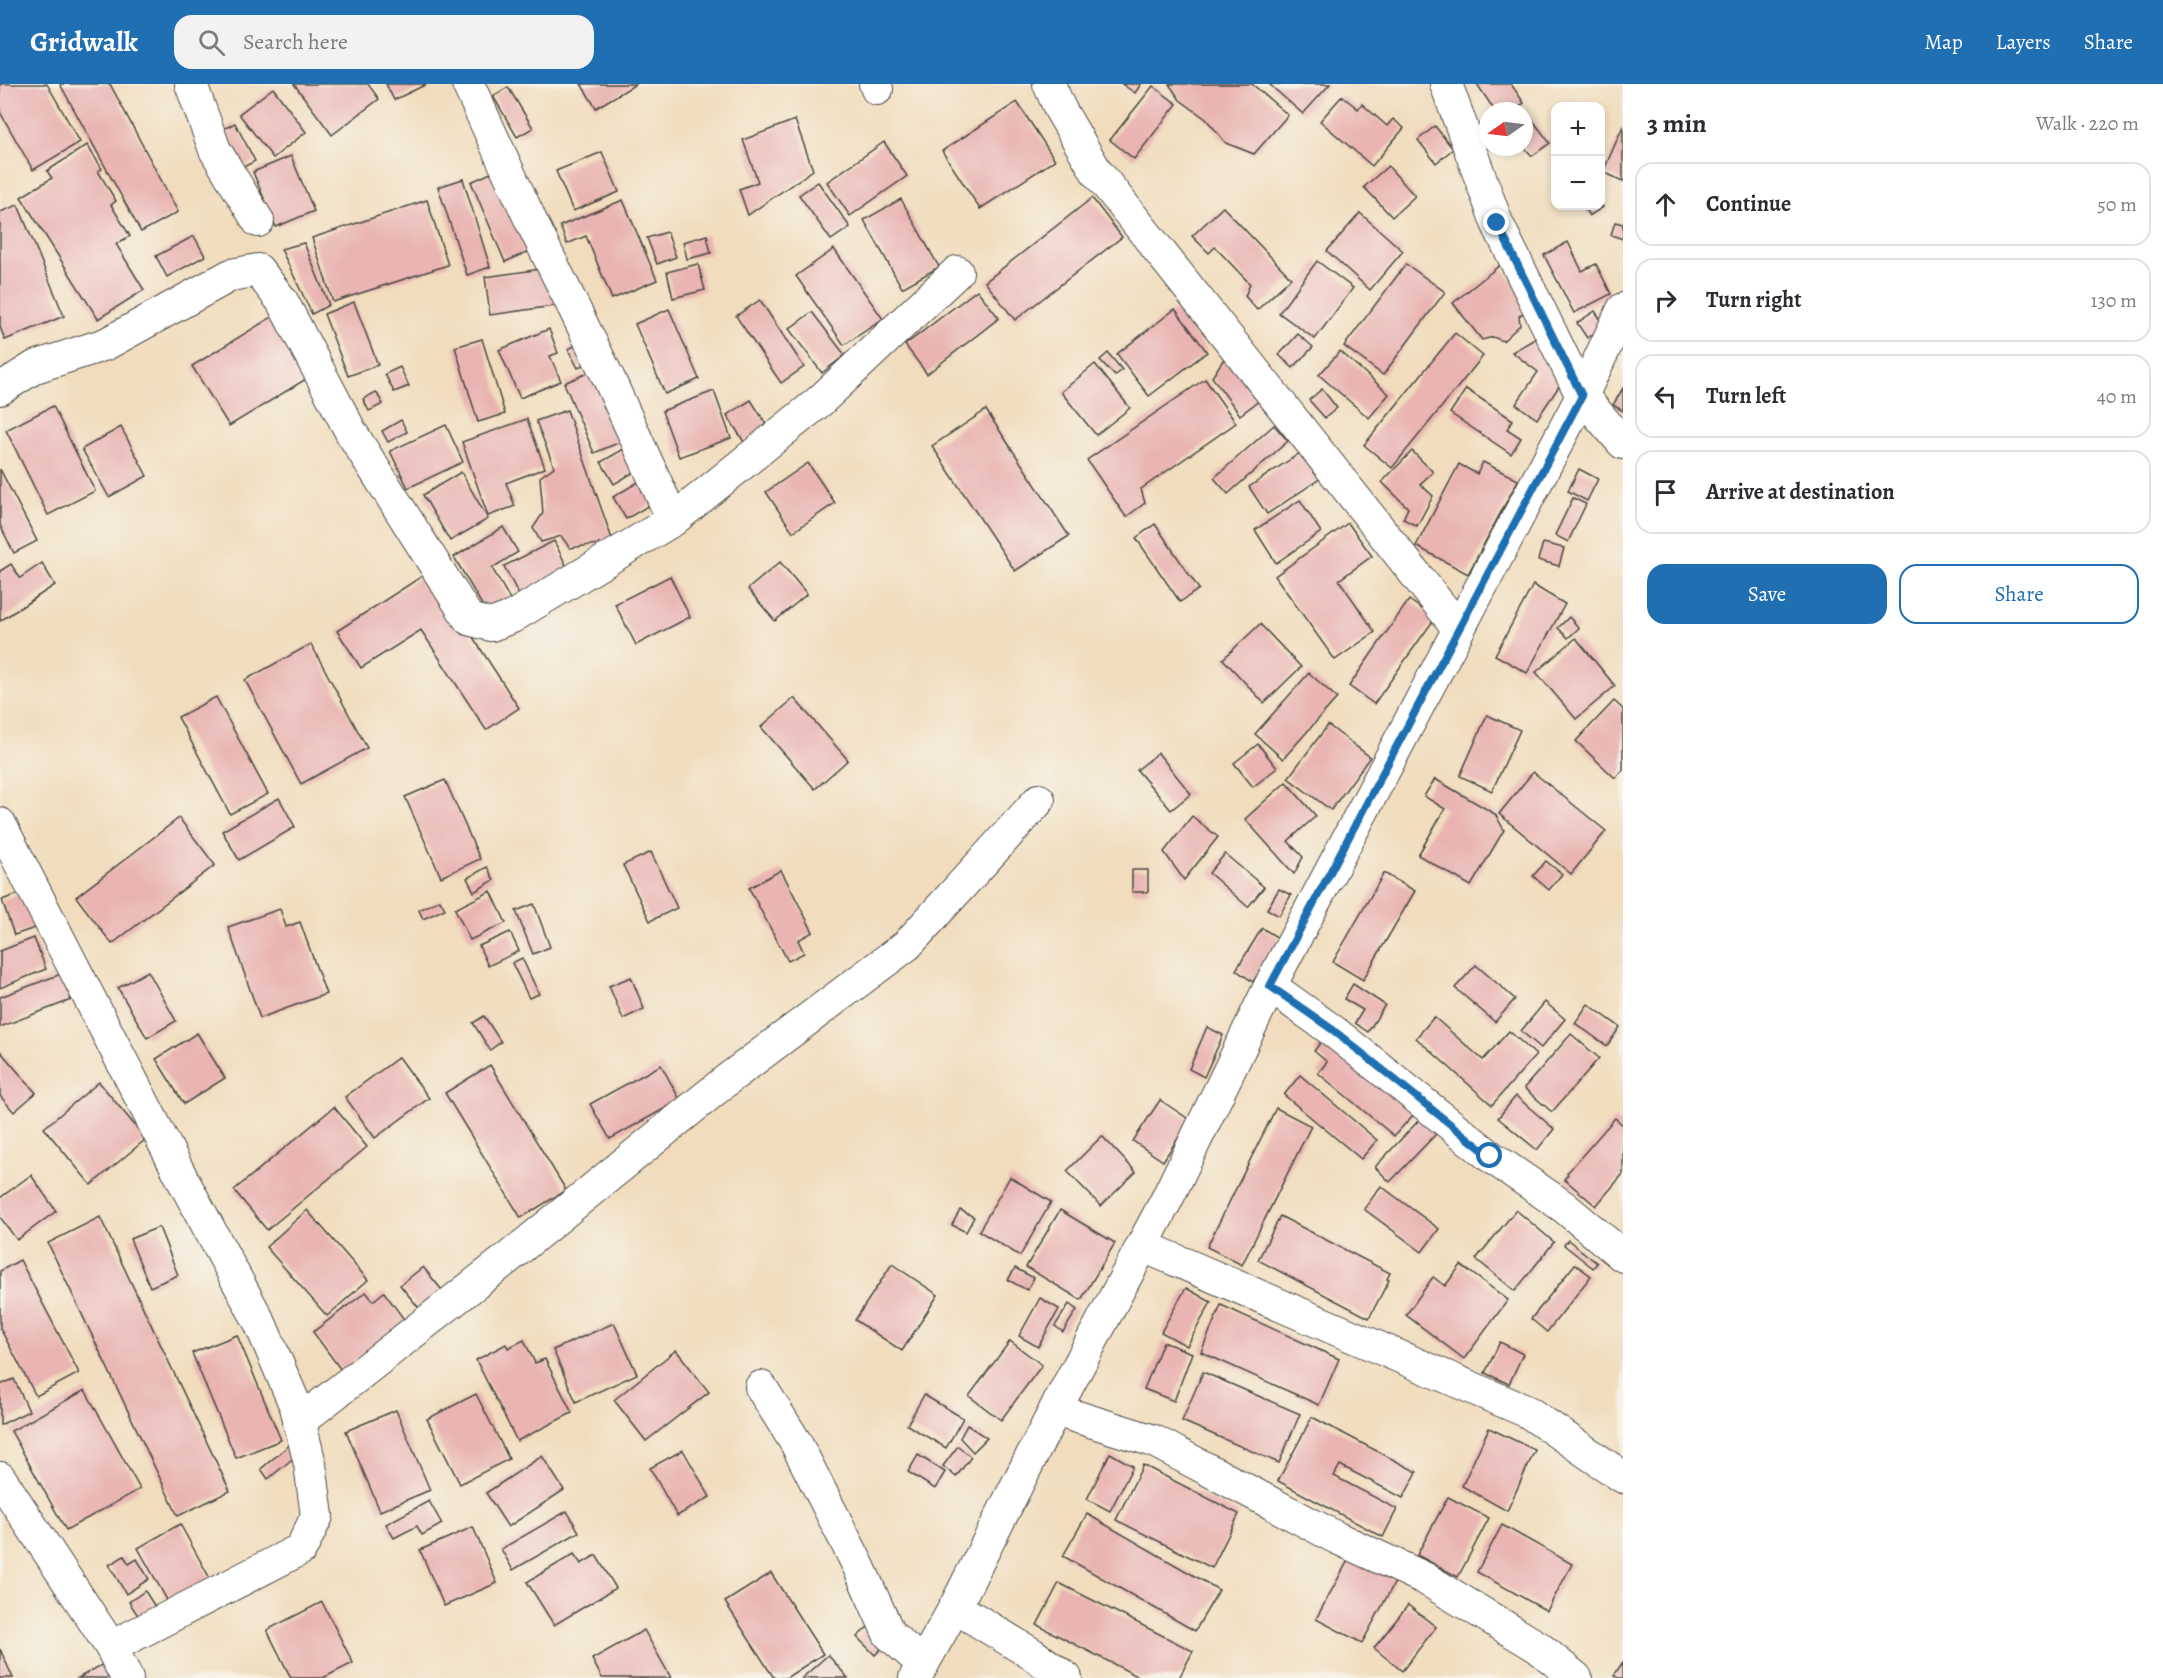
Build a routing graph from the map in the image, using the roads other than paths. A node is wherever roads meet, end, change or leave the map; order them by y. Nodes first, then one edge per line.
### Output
1 (191, 84) edge
2 (468, 84) edge
3 (1049, 84) edge
4 (1446, 84) edge
5 (258, 221) dead end
6 (957, 272) dead end
7 (1623, 309) edge
8 (0, 389) edge
9 (1582, 396) junction
10 (1623, 443) edge
11 (673, 520) junction
12 (1458, 628) junction
13 (1039, 800) dead end
14 (0, 824) edge
15 (1270, 986) junction
16 (1143, 1246) junction
17 (1623, 1256) edge
18 (761, 1387) dead end
19 (1055, 1410) junction
20 (299, 1422) junction
21 (1623, 1477) edge
22 (0, 1478) edge
23 (955, 1607) junction
24 (111, 1647) junction
25 (919, 1671) edge
26 (127, 1678) edge
27 (1066, 1678) edge
28 (1576, 1678) edge

1 - 5 street
2 - 11 street
3 - 12 street
4 - 9 street
6 - 11 street
7 - 9 street
8 - 11 street
9 - 10 street
9 - 12 street
12 - 15 street
13 - 20 street
14 - 20 street
15 - 16 street
15 - 17 street
16 - 19 street
16 - 21 street
18 - 25 street
19 - 23 street
19 - 28 street
20 - 24 street
22 - 24 street
23 - 25 street
23 - 27 street
24 - 26 street

